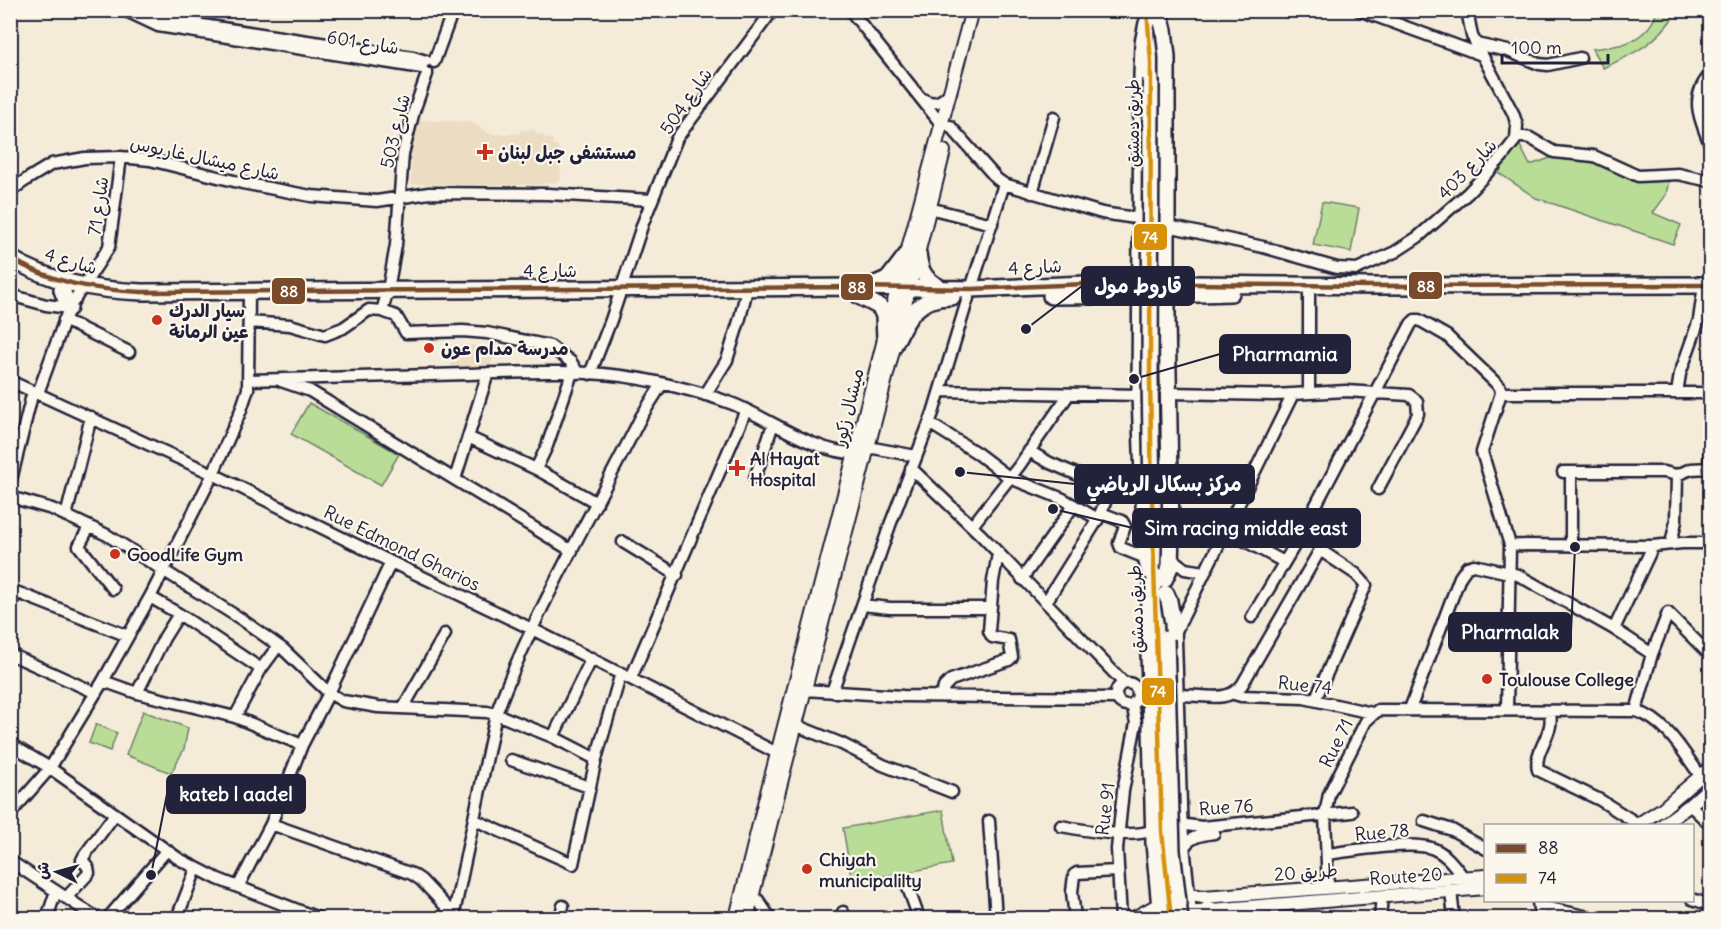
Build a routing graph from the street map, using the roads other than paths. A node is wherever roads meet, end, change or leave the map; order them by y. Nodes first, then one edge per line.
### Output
1 (124, 10) edge
2 (140, 10) edge
3 (448, 10) edge
4 (453, 10) edge
5 (773, 10) edge
6 (850, 10) edge
7 (972, 10) edge
8 (980, 10) edge
9 (1359, 10) edge
10 (1467, 10) edge
11 (1159, 11) edge
12 (1147, 17) edge
13 (1476, 44) junction
14 (1482, 55) junction
15 (1580, 58) dead end
16 (428, 65) junction
17 (1710, 75) edge
18 (1156, 81) junction
19 (952, 90) junction
20 (921, 97) junction
21 (1054, 117) dead end
22 (946, 125) junction
23 (1517, 136) junction
24 (1710, 144) edge
25 (121, 157) junction
26 (1710, 180) edge
27 (1004, 184) junction
28 (10, 191) edge
29 (1032, 193) junction
30 (400, 197) junction
31 (652, 200) junction
32 (929, 208) junction
33 (1142, 219) junction
34 (992, 224) junction
35 (1168, 226) junction
36 (1141, 240) junction
37 (1167, 242) junction
38 (913, 253) junction
39 (10, 258) edge
40 (1141, 258) junction
41 (1167, 265) junction
42 (10, 269) edge
43 (1351, 270) junction
44 (1104, 287) junction
45 (1707, 288) edge
46 (1140, 289) junction
47 (1167, 289) junction
48 (1195, 289) junction
49 (62, 290) junction
50 (1347, 290) junction
51 (80, 291) junction
52 (859, 292) junction
53 (1310, 292) junction
54 (620, 293) junction
55 (746, 293) junction
56 (902, 293) junction
57 (943, 293) junction
58 (969, 294) junction
59 (10, 295) edge
60 (249, 295) junction
61 (386, 300) junction
62 (66, 314) junction
63 (249, 322) junction
64 (1167, 326) junction
65 (1140, 328) junction
66 (889, 342) junction
67 (129, 352) dead end
68 (488, 373) junction
69 (580, 374) junction
70 (310, 378) junction
71 (275, 379) junction
72 (249, 380) junction
73 (10, 381) edge
74 (662, 384) junction
75 (310, 391) junction
76 (940, 391) junction
77 (35, 392) junction
78 (1309, 392) junction
79 (1374, 392) junction
80 (1169, 393) junction
81 (1501, 393) junction
82 (1677, 393) junction
83 (1710, 393) edge
84 (1069, 394) junction
85 (1293, 394) junction
86 (705, 395) junction
87 (1140, 395) junction
88 (746, 410) junction
89 (91, 417) junction
90 (773, 423) junction
91 (929, 423) junction
92 (468, 437) junction
93 (1710, 446) edge
94 (868, 447) junction
95 (1029, 452) junction
96 (855, 453) junction
97 (916, 456) junction
98 (911, 468) junction
99 (1710, 468) edge
100 (536, 469) junction
101 (213, 474) junction
102 (1677, 475) junction
103 (1010, 477) junction
104 (755, 478) dead end
105 (454, 479) junction
106 (10, 484) edge
107 (1378, 489) dead end
108 (10, 497) edge
109 (597, 503) junction
110 (1074, 506) junction
111 (66, 516) junction
112 (1099, 516) junction
113 (1339, 517) dead end
114 (89, 526) junction
115 (972, 526) junction
116 (1226, 530) junction
117 (623, 542) dead end
118 (1710, 543) edge
119 (1671, 544) junction
120 (1510, 545) junction
121 (1571, 545) junction
122 (1653, 546) junction
123 (1320, 550) junction
124 (572, 551) junction
125 (998, 554) junction
126 (1146, 558) junction
127 (1171, 558) junction
128 (391, 562) junction
129 (1284, 562) junction
130 (163, 570) junction
131 (1204, 572) junction
132 (1510, 573) junction
133 (677, 575) junction
134 (1022, 579) junction
135 (1160, 583) junction
136 (113, 589) dead end
137 (150, 597) junction
138 (1046, 602) junction
139 (862, 605) junction
140 (10, 608) edge
141 (991, 608) junction
142 (178, 614) junction
143 (1252, 617) dead end
144 (532, 629) junction
145 (1614, 629) junction
146 (445, 634) dead end
147 (128, 636) junction
148 (1165, 639) junction
149 (278, 646) junction
150 (10, 654) edge
151 (1652, 654) junction
152 (1710, 655) edge
153 (592, 658) junction
154 (1149, 663) junction
155 (261, 669) junction
156 (621, 673) junction
157 (632, 678) junction
158 (102, 681) junction
159 (1127, 683) junction
160 (804, 690) junction
161 (832, 692) junction
162 (96, 693) junction
163 (137, 693) junction
164 (329, 693) junction
165 (1234, 694) junction
166 (942, 696) junction
167 (1175, 696) junction
168 (1117, 698) junction
169 (1315, 700) junction
170 (1133, 703) junction
171 (403, 708) junction
172 (1410, 709) junction
173 (1507, 710) junction
174 (1549, 711) junction
175 (1636, 711) junction
176 (1372, 713) junction
177 (496, 714) junction
178 (235, 717) junction
179 (1151, 721) junction
180 (795, 725) junction
181 (553, 737) junction
182 (10, 744) edge
183 (302, 745) junction
184 (780, 753) junction
185 (596, 759) junction
186 (511, 760) dead end
187 (50, 768) junction
188 (1706, 773) edge
189 (589, 787) junction
190 (1710, 787) edge
191 (952, 792) dead end
192 (1690, 805) junction
193 (1352, 812) dead end
194 (10, 814) edge
195 (115, 814) junction
196 (1325, 815) junction
197 (1306, 818) junction
198 (475, 820) junction
199 (1179, 820) junction
200 (1276, 820) junction
201 (989, 821) dead end
202 (1424, 821) dead end
203 (271, 824) junction
204 (1635, 824) edge
205 (1638, 824) edge
206 (1662, 824) edge
207 (1710, 824) edge
208 (1061, 826) dead end
209 (1250, 829) junction
210 (1210, 830) junction
211 (1118, 833) junction
212 (1154, 836) junction
213 (1484, 848) edge
214 (167, 850) junction
215 (1181, 853) junction
216 (1327, 854) junction
217 (10, 861) edge
218 (196, 869) junction
219 (1117, 871) junction
220 (1484, 876) edge
221 (1464, 878) junction
222 (907, 885) dead end
223 (238, 887) junction
224 (1328, 888) junction
225 (1484, 888) edge
226 (56, 891) junction
227 (1451, 891) junction
228 (1186, 894) junction
229 (1382, 896) junction
230 (66, 898) junction
231 (758, 900) junction
232 (1694, 900) edge
233 (1539, 903) edge
234 (1710, 905) edge
235 (563, 906) dead end
236 (1160, 911) edge
237 (1204, 914) edge
238 (453, 917) edge
239 (1142, 917) edge
240 (47, 918) edge
241 (97, 918) edge
242 (108, 918) edge
243 (177, 918) edge
244 (318, 918) edge
245 (560, 918) edge
246 (729, 918) edge
247 (736, 918) edge
248 (747, 918) edge
249 (754, 918) edge
250 (770, 918) edge
251 (919, 918) edge
252 (996, 918) edge
253 (1075, 918) edge
254 (1121, 918) edge
255 (1171, 918) edge
256 (1180, 918) edge
257 (1189, 918) edge
258 (1380, 918) edge
259 (1454, 918) edge
260 (1540, 918) edge
261 (1593, 918) edge

1 - 16 street, شارع 601
2 - 16 street, شارع 601
3 - 16 street, شارع 503
4 - 16 street, شارع 503
5 - 31 street, شارع 504
6 - 20 street
7 - 19 main road, ميشال زكور
8 - 22 main road, ميشال زكور
9 - 14 street
10 - 13 street, شارع 403
11 - 18 highway, طريق دمشق
11 - 35 highway
12 - 18 highway, طريق دمشق
12 - 33 highway
13 - 14 street, شارع 403
13 - 15 street
14 - 23 street, شارع 403
16 - 30 street, شارع 503
17 - 24 street
18 - 135 highway, طريق دمشق
19 - 20 street
19 - 22 main road, ميشال زكور
20 - 22 street
21 - 29 street
22 - 27 street
22 - 32 main road, ميشال زكور
22 - 38 main road, ميشال زكور
23 - 26 street
23 - 43 street, شارع 403
25 - 28 street, شارع ميشال غاريوس
25 - 30 street, شارع ميشال غاريوس
25 - 51 street, شارع 71
27 - 29 street
27 - 34 street
29 - 33 street
30 - 31 street, شارع ميشال غاريوس
30 - 61 street
31 - 54 street, شارع 504
32 - 34 street
32 - 38 main road, ميشال زكور
33 - 36 highway
34 - 58 street
35 - 37 highway
35 - 43 street
36 - 37 highway
36 - 40 highway
37 - 41 highway
38 - 52 highway
38 - 56 main road, ميشال زكور
38 - 57 highway
39 - 51 highway, شارع 4
40 - 44 highway
40 - 46 highway
41 - 47 highway
41 - 48 highway
42 - 49 highway, شارع 4
43 - 50 street
44 - 46 highway, شارع 4
44 - 58 highway, شارع 4
44 - 65 highway
45 - 50 highway
45 - 82 street
46 - 47 highway, شارع 4
46 - 65 highway
47 - 48 highway, شارع 4
47 - 64 highway
48 - 50 highway
48 - 53 highway
48 - 64 highway
49 - 51 highway, شارع 4
49 - 62 highway
50 - 53 highway
51 - 60 highway, شارع 4
51 - 62 street, شارع 71
52 - 55 highway, شارع 4
52 - 56 highway, شارع 4
52 - 66 highway
53 - 78 street
54 - 55 highway, شارع 4
54 - 61 highway, شارع 4
54 - 69 street, شارع 504
55 - 86 street
56 - 57 highway, شارع 4
56 - 66 main road, ميشال زكور
57 - 58 highway, شارع 4
57 - 66 highway
58 - 76 street
59 - 62 street
60 - 61 highway, شارع 4
60 - 63 street
61 - 63 street
61 - 69 street
62 - 67 street
62 - 77 street, شارع 71
63 - 72 street
64 - 65 highway
64 - 80 highway
65 - 87 highway
66 - 94 main road, ميشال زكور
66 - 96 main road, ميشال زكور
68 - 69 street
68 - 70 street
68 - 92 street
69 - 74 street
69 - 100 street, شارع 504
70 - 71 street
70 - 75 street
71 - 72 street
71 - 75 street
72 - 101 street
73 - 77 street, Rue Edmond Gharios
74 - 86 street
74 - 109 street
75 - 105 street
76 - 84 street
76 - 91 street
77 - 89 street, Rue Edmond Gharios
77 - 106 street, شارع 71
78 - 79 street
78 - 85 street
79 - 81 street
79 - 107 street
79 - 129 street
80 - 85 street
80 - 127 highway
81 - 82 street
81 - 120 street
82 - 83 street
84 - 87 street
84 - 95 street
85 - 116 street
86 - 88 street
87 - 126 highway
88 - 90 street
88 - 133 street
89 - 101 street, Rue Edmond Gharios
89 - 111 street
90 - 96 street
90 - 104 street
91 - 97 street
91 - 103 street
92 - 100 street
92 - 105 street
93 - 99 street
94 - 97 street
94 - 160 main road, ميشال زكور
95 - 103 street
95 - 112 street
96 - 184 main road, ميشال زكور
97 - 98 street
98 - 115 street
98 - 139 street
99 - 102 street
100 - 109 street
101 - 128 street, Rue Edmond Gharios
101 - 130 street
102 - 119 street
102 - 121 street
103 - 110 street
103 - 115 street
105 - 124 street
108 - 111 street
109 - 124 street
110 - 112 street
110 - 134 street
111 - 114 street
112 - 126 street
112 - 138 street
113 - 123 street
114 - 130 street
114 - 136 street
115 - 125 street
116 - 129 street
116 - 131 street
117 - 133 street
118 - 119 street
119 - 122 street
120 - 121 street
120 - 132 street
121 - 122 street
122 - 145 street
123 - 165 street
123 - 169 street
124 - 144 street
125 - 134 street
125 - 141 street
126 - 135 highway
127 - 131 street
127 - 135 highway
128 - 144 street, Rue Edmond Gharios
128 - 164 street
129 - 143 street
130 - 137 street
130 - 149 street
131 - 148 street
132 - 145 street
132 - 172 street
132 - 173 street
133 - 157 street
134 - 138 street
135 - 148 highway, طريق دمشق
135 - 154 highway
137 - 142 street
137 - 147 street
138 - 159 street
139 - 141 street
139 - 161 street
140 - 147 street
141 - 166 street
142 - 155 street
142 - 163 street
144 - 153 street, Rue Edmond Gharios
144 - 177 street
145 - 151 street
146 - 171 street
147 - 158 street
148 - 167 highway
148 - 255 highway, طريق دمشق
148 - 256 highway, طريق دمشق, bridge
149 - 155 street
149 - 164 street
150 - 162 street
151 - 152 street
151 - 175 street
153 - 156 street, Rue Edmond Gharios
153 - 181 street
154 - 159 street
154 - 179 highway
155 - 178 street
156 - 157 street, Rue Edmond Gharios
156 - 185 street
157 - 184 street, Rue Edmond Gharios
158 - 162 street
158 - 163 street
159 - 168 street
159 - 170 street
160 - 161 street
160 - 180 main road, ميشال زكور
161 - 166 street
162 - 187 street
163 - 178 street
164 - 171 street
164 - 183 street
165 - 167 street, Rue 74
165 - 169 street, Rue 74
166 - 168 street
167 - 199 highway
168 - 170 street
169 - 176 street, Rue 74
170 - 179 street
170 - 211 street, Rue 91
171 - 177 street
172 - 173 street, Rue 71
172 - 176 street, Rue 71
173 - 174 street, Rue 71
174 - 175 street, Rue 71
174 - 204 street
175 - 188 street
176 - 196 street, Rue 71
177 - 181 street
177 - 198 street
178 - 183 street
179 - 212 highway
180 - 184 main road, ميشال زكور
180 - 191 street
181 - 185 street
182 - 187 street
183 - 203 street
184 - 231 main road
184 - 246 main road
184 - 247 main road, ميشال زكور
184 - 248 main road, ميشال زكور
185 - 189 street
186 - 189 street
187 - 194 street
187 - 195 street
188 - 205 main road
189 - 198 street
190 - 192 main road
192 - 206 main road
192 - 207 street
193 - 196 street, Rue 76
195 - 214 street
195 - 230 street
196 - 197 street, Rue 76
196 - 216 street, Rue 71
197 - 200 street, Rue 76
197 - 209 street, Rue 76
198 - 238 street
199 - 210 street, Rue 76
199 - 215 highway
200 - 209 street, Rue 76
200 - 210 street, Rue 76
201 - 252 street
202 - 213 street
203 - 223 street
203 - 238 street
208 - 211 street
209 - 210 street, Rue 76
210 - 215 street, Rue 76
211 - 212 street
211 - 219 street, Rue 91
212 - 236 highway
214 - 218 street
214 - 242 street
215 - 228 highway
216 - 221 street, Rue 78
216 - 224 street, Rue 71
217 - 226 street
218 - 223 street
218 - 243 street
219 - 253 street
219 - 254 street, Rue 91
220 - 221 main road, طريق 20
221 - 224 main road, طريق 20
222 - 251 street
223 - 244 street
224 - 228 main road, طريق 20
225 - 227 main road, Route 20
226 - 230 street
226 - 240 street
227 - 229 main road, Route 20
227 - 259 street
228 - 236 main road, طريق 20
228 - 257 highway
229 - 237 main road, Route 20
229 - 258 street
230 - 241 street
231 - 249 main road
231 - 250 street
232 - 234 street
233 - 260 street
233 - 261 street
235 - 245 street
236 - 239 main road, طريق 20
237 - 257 main road, Route 20

